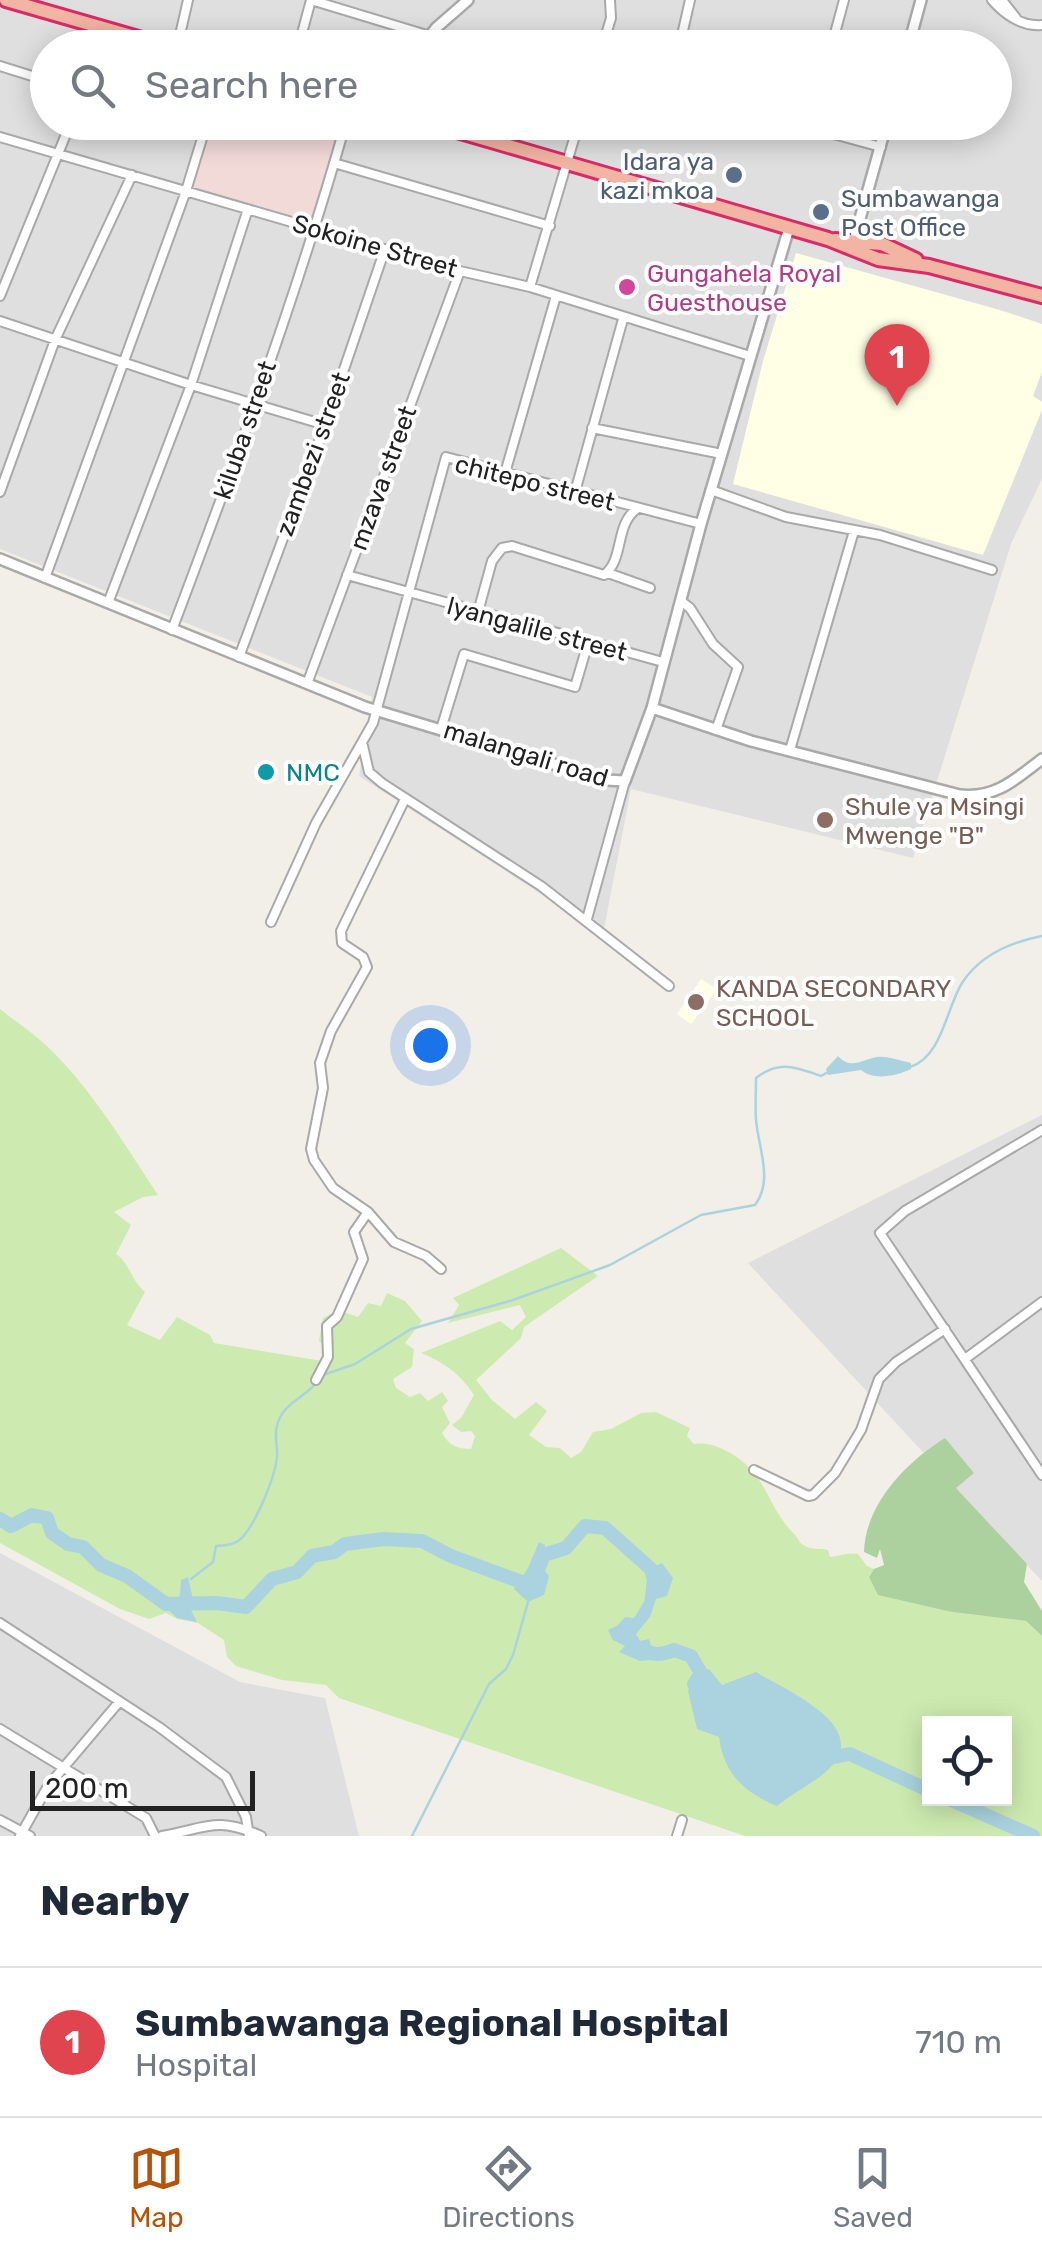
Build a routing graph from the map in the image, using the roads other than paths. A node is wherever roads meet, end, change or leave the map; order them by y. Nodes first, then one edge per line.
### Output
1 (6, 0) edge
2 (188, 0) edge
3 (311, 0) edge
4 (468, 0) edge
5 (610, 0) edge
6 (690, 0) edge
7 (844, 0) edge
8 (921, 0) edge
9 (992, 0) edge
10 (1002, 0) edge
11 (1016, 18) junction
12 (1042, 25) edge
13 (102, 26) junction
14 (101, 30) edge
15 (115, 30) edge
16 (180, 30) edge
17 (303, 30) edge
18 (410, 30) edge
19 (436, 30) edge
20 (607, 30) edge
21 (683, 30) edge
22 (836, 30) edge
23 (913, 30) edge
24 (0, 66) edge
25 (30, 75) edge
26 (0, 137) edge
27 (65, 140) edge
28 (201, 140) edge
29 (341, 140) edge
30 (486, 140) edge
31 (573, 140) edge
32 (857, 140) edge
33 (883, 140) edge
34 (881, 147) junction
35 (60, 154) junction
36 (334, 163) junction
37 (566, 164) junction
38 (132, 175) junction
39 (186, 191) junction
40 (248, 209) junction
41 (550, 226) junction
42 (789, 228) junction
43 (315, 229) junction
44 (828, 239) junction
45 (854, 240) junction
46 (385, 249) junction
47 (876, 251) junction
48 (460, 271) junction
49 (530, 288) junction
50 (0, 296) edge
51 (556, 296) junction
52 (1042, 296) edge
53 (623, 319) junction
54 (0, 321) edge
55 (54, 340) junction
56 (750, 356) junction
57 (124, 362) junction
58 (191, 385) junction
59 (258, 404) junction
60 (325, 425) junction
61 (592, 428) junction
62 (722, 454) junction
63 (505, 473) junction
64 (711, 490) junction
65 (0, 492) edge
66 (575, 492) junction
67 (638, 508) junction
68 (701, 524) junction
69 (854, 531) junction
70 (0, 559) edge
71 (992, 570) dead end
72 (608, 573) junction
73 (347, 575) junction
74 (46, 578) junction
75 (650, 588) dead end
76 (410, 595) junction
77 (681, 601) junction
78 (108, 604) junction
79 (478, 612) junction
80 (172, 630) junction
81 (588, 642) junction
82 (239, 657) junction
83 (664, 662) junction
84 (307, 684) junction
85 (652, 708) junction
86 (377, 710) junction
87 (441, 729) junction
88 (716, 730) junction
89 (363, 744) junction
90 (790, 750) junction
91 (1042, 759) edge
92 (625, 781) junction
93 (406, 799) junction
94 (588, 920) junction
95 (271, 922) dead end
96 (669, 986) dead end
97 (1042, 1130) edge
98 (368, 1212) junction
99 (441, 1269) dead end
100 (1042, 1302) edge
101 (945, 1329) junction
102 (966, 1359) junction
103 (316, 1380) dead end
104 (754, 1470) dead end
105 (1042, 1475) edge
106 (0, 1623) edge
107 (119, 1702) junction
108 (0, 1730) edge
109 (63, 1770) junction
110 (0, 1820) edge
111 (682, 1820) dead end
112 (249, 1834) edge
113 (24, 1835) edge
114 (159, 1836) edge
115 (260, 1836) edge
116 (677, 1836) edge

1 - 13 highway
2 - 16 street
3 - 17 street
3 - 18 street
4 - 19 street
5 - 20 street
6 - 21 street
7 - 22 street
8 - 23 street
9 - 11 street
10 - 11 street
11 - 12 street
13 - 14 street
13 - 15 highway
24 - 25 street
26 - 35 street, Sokoine Street
27 - 35 street
28 - 39 street
29 - 36 street, kiluba street
30 - 37 highway
31 - 37 street
32 - 34 street
33 - 34 street
34 - 45 street
35 - 38 street, Sokoine Street
35 - 50 street
36 - 41 street
36 - 43 street, kiluba street
37 - 41 street
37 - 42 highway
38 - 39 street, Sokoine Street
38 - 55 street
39 - 40 street, Sokoine Street
39 - 57 street
40 - 43 street, Sokoine Street
40 - 58 street
41 - 49 street
42 - 44 highway
42 - 56 street, malangali road
43 - 46 street, Sokoine Street
43 - 59 street, kiluba street
44 - 45 highway
44 - 47 highway
45 - 47 highway
46 - 48 street, Sokoine Street
46 - 60 street, zambezi street
47 - 52 highway
48 - 49 street, Sokoine Street
48 - 73 street, mzava street
49 - 51 street, Sokoine Street
51 - 53 street, Sokoine Street
51 - 63 street
53 - 56 street, Sokoine Street
53 - 61 street
54 - 55 street
55 - 57 street
55 - 65 street
56 - 62 street, malangali road
57 - 58 street
57 - 74 street
58 - 59 street
58 - 78 street
59 - 60 street
59 - 80 street, kiluba street
60 - 82 street, zambezi street
61 - 62 street
61 - 66 street
62 - 64 street, malangali road
63 - 66 street, chitepo street
63 - 76 street, chitepo street
64 - 68 street, malangali road
64 - 69 street
66 - 67 street, chitepo street
67 - 68 street, chitepo street
67 - 72 street
68 - 77 street, malangali road
69 - 71 street
69 - 90 street
70 - 74 street, malangali road
72 - 75 street
72 - 79 street
73 - 76 street, lyangalile street
73 - 84 street, mzava street
74 - 78 street, malangali road
76 - 79 street, lyangalile street
76 - 86 street, chitepo street
77 - 83 street, malangali road
77 - 88 street
78 - 80 street, malangali road
79 - 81 street, lyangalile street
80 - 82 street, malangali road
81 - 83 street, lyangalile street
81 - 87 street
82 - 84 street, malangali road
83 - 85 street, malangali road
84 - 86 street, malangali road
85 - 88 street
85 - 92 street, malangali road
86 - 87 street, malangali road
86 - 89 street, chitepo street
87 - 92 street, malangali road
88 - 90 street
89 - 93 street
89 - 95 street, chitepo street
90 - 91 street
92 - 94 street
93 - 94 street
93 - 98 street
94 - 96 street
97 - 101 street
98 - 99 street
98 - 103 street
100 - 102 street
101 - 102 street
101 - 104 street
102 - 105 street
106 - 107 street
107 - 109 street
107 - 112 street
108 - 109 street
109 - 113 street
109 - 114 street
110 - 113 street
111 - 116 street
112 - 114 street
112 - 115 street

